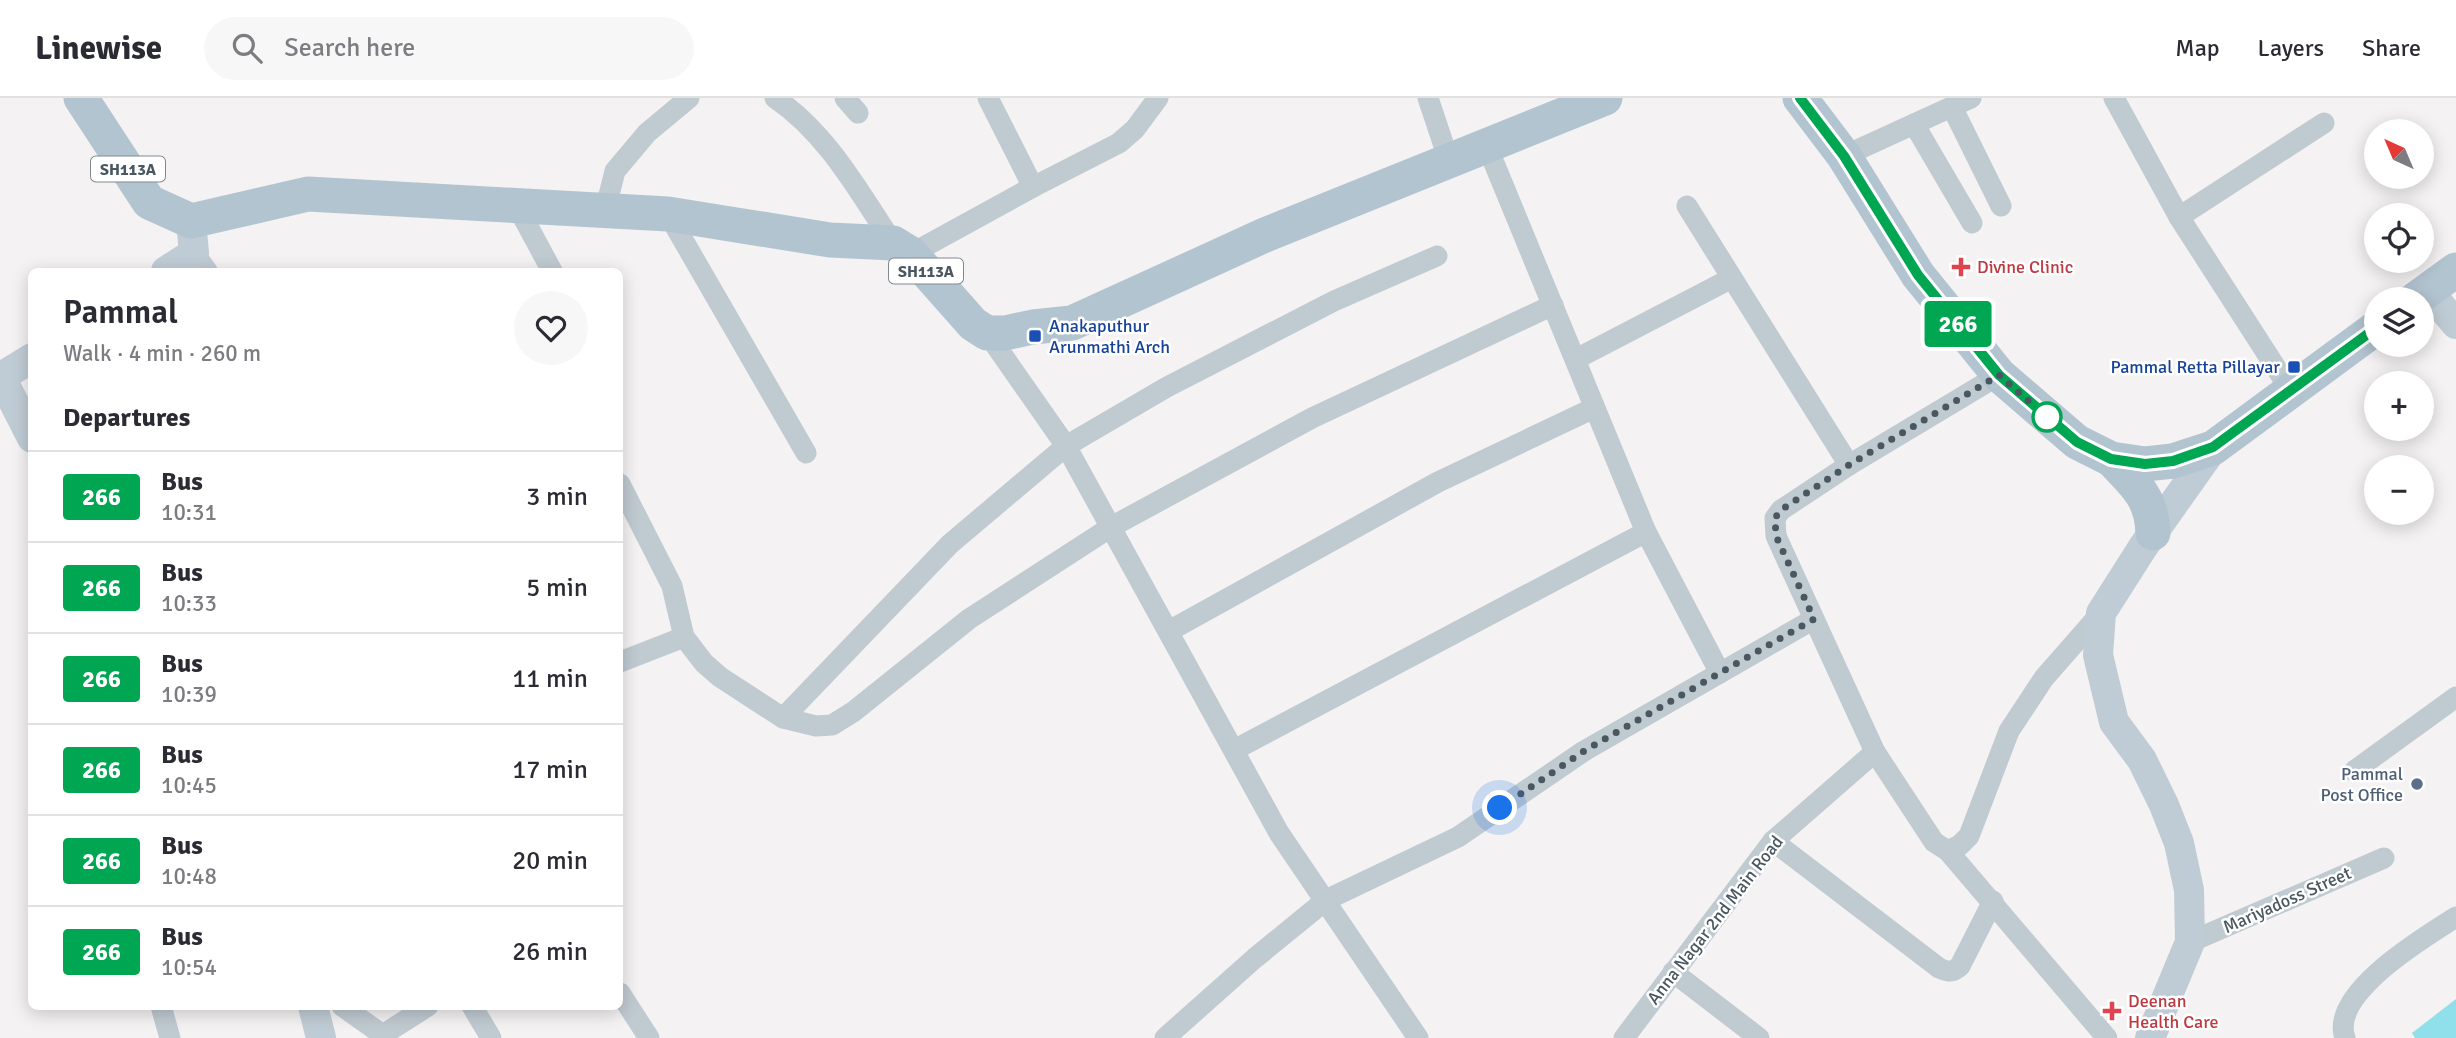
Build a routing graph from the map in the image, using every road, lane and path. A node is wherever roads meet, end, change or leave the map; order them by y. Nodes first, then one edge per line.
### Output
1 (81, 98) edge
2 (689, 98) edge
3 (775, 98) edge
4 (988, 98) edge
5 (1158, 98) edge
6 (1428, 98) edge
7 (1605, 98) edge
8 (1800, 98) edge
9 (2113, 98) edge
10 (1961, 102) edge
11 (2324, 123) dead end
12 (1914, 124) junction
13 (1487, 146) junction
14 (1844, 156) junction
15 (1449, 161) junction
16 (1033, 187) junction
17 (517, 206) junction
18 (1687, 206) dead end
19 (2001, 206) dead end
20 (605, 211) junction
21 (668, 214) junction
22 (2179, 217) junction
23 (1972, 223) dead end
24 (197, 248) edge
25 (902, 248) junction
26 (1437, 256) dead end
27 (170, 268) edge
28 (550, 268) edge
29 (2456, 270) edge
30 (1732, 278) junction
31 (2433, 287) edge
32 (1553, 305) junction
33 (2434, 305) edge
34 (2456, 324) edge
35 (987, 333) junction
36 (2364, 337) edge
37 (1577, 359) junction
38 (28, 360) edge
39 (1999, 375) junction
40 (0, 377) edge
41 (2291, 391) junction
42 (1594, 408) junction
43 (28, 430) edge
44 (1066, 446) junction
45 (2213, 447) junction
46 (806, 453) dead end
47 (2111, 459) junction
48 (1849, 465) junction
49 (623, 490) edge
50 (1111, 527) junction
51 (1646, 532) junction
52 (2153, 533) junction
53 (2101, 613) junction
54 (1814, 619) junction
55 (1168, 631) junction
56 (684, 637) junction
57 (623, 661) edge
58 (1720, 673) junction
59 (2456, 697) edge
60 (783, 718) junction
61 (1234, 750) junction
62 (1875, 752) junction
63 (2354, 771) dead end
64 (1773, 841) junction
65 (1948, 851) junction
66 (2384, 858) dead end
67 (1326, 900) junction
68 (1993, 901) junction
69 (2456, 917) edge
70 (2190, 942) junction
71 (1673, 972) junction
72 (623, 998) edge
73 (162, 1010) edge
74 (314, 1010) edge
75 (348, 1010) edge
76 (422, 1010) edge
77 (474, 1010) edge
78 (385, 1036) edge
79 (170, 1038) edge
80 (321, 1038) edge
81 (491, 1038) edge
82 (649, 1038) edge
83 (1165, 1038) edge
84 (1418, 1038) edge
85 (1624, 1038) edge
86 (1759, 1038) edge
87 (2107, 1038) edge
88 (2150, 1038) edge
89 (2345, 1038) edge

1 - 24 main road, SH113A
2 - 20 street
3 - 25 street
4 - 16 street
5 - 16 street
6 - 15 street
7 - 13 main road
8 - 14 main road
9 - 22 street
10 - 12 street
10 - 19 street
11 - 22 street
12 - 14 street
12 - 23 street
13 - 15 main road
13 - 32 street
14 - 39 main road
15 - 35 main road
16 - 25 street
17 - 20 main road, SH113A
17 - 24 main road, SH113A
17 - 28 street
18 - 30 street
20 - 21 main road, SH113A
21 - 25 main road, SH113A
21 - 46 street
22 - 41 street
24 - 27 street
25 - 35 main road, SH113A
26 - 44 street
29 - 31 main road
30 - 37 street
30 - 48 street
32 - 37 street
32 - 50 street
33 - 34 street
35 - 44 street
36 - 41 main road
37 - 42 street
38 - 40 street
39 - 47 main road
39 - 48 street
40 - 43 street
41 - 45 main road
42 - 51 street
42 - 55 street
44 - 50 street
44 - 60 street
45 - 47 main road
45 - 52 street
47 - 52 main road
48 - 54 street
49 - 56 street
50 - 55 street
50 - 60 street
51 - 58 street
51 - 61 street
52 - 53 street
53 - 65 street
53 - 70 street
54 - 58 street
54 - 62 street
55 - 61 street
56 - 57 street
56 - 60 street
58 - 67 street
59 - 63 street
61 - 67 street
62 - 64 street, Anna Nagar 2nd Main Road
62 - 65 street
64 - 68 street
64 - 71 street, Anna Nagar 2nd Main Road
65 - 68 street
66 - 70 street, Mariyadoss Street
67 - 83 street
67 - 84 street
68 - 87 street
69 - 89 street
70 - 88 street
71 - 85 street, Anna Nagar 2nd Main Road
71 - 86 street
72 - 82 street
73 - 79 street
74 - 80 street
75 - 78 street
76 - 78 street
77 - 81 street

